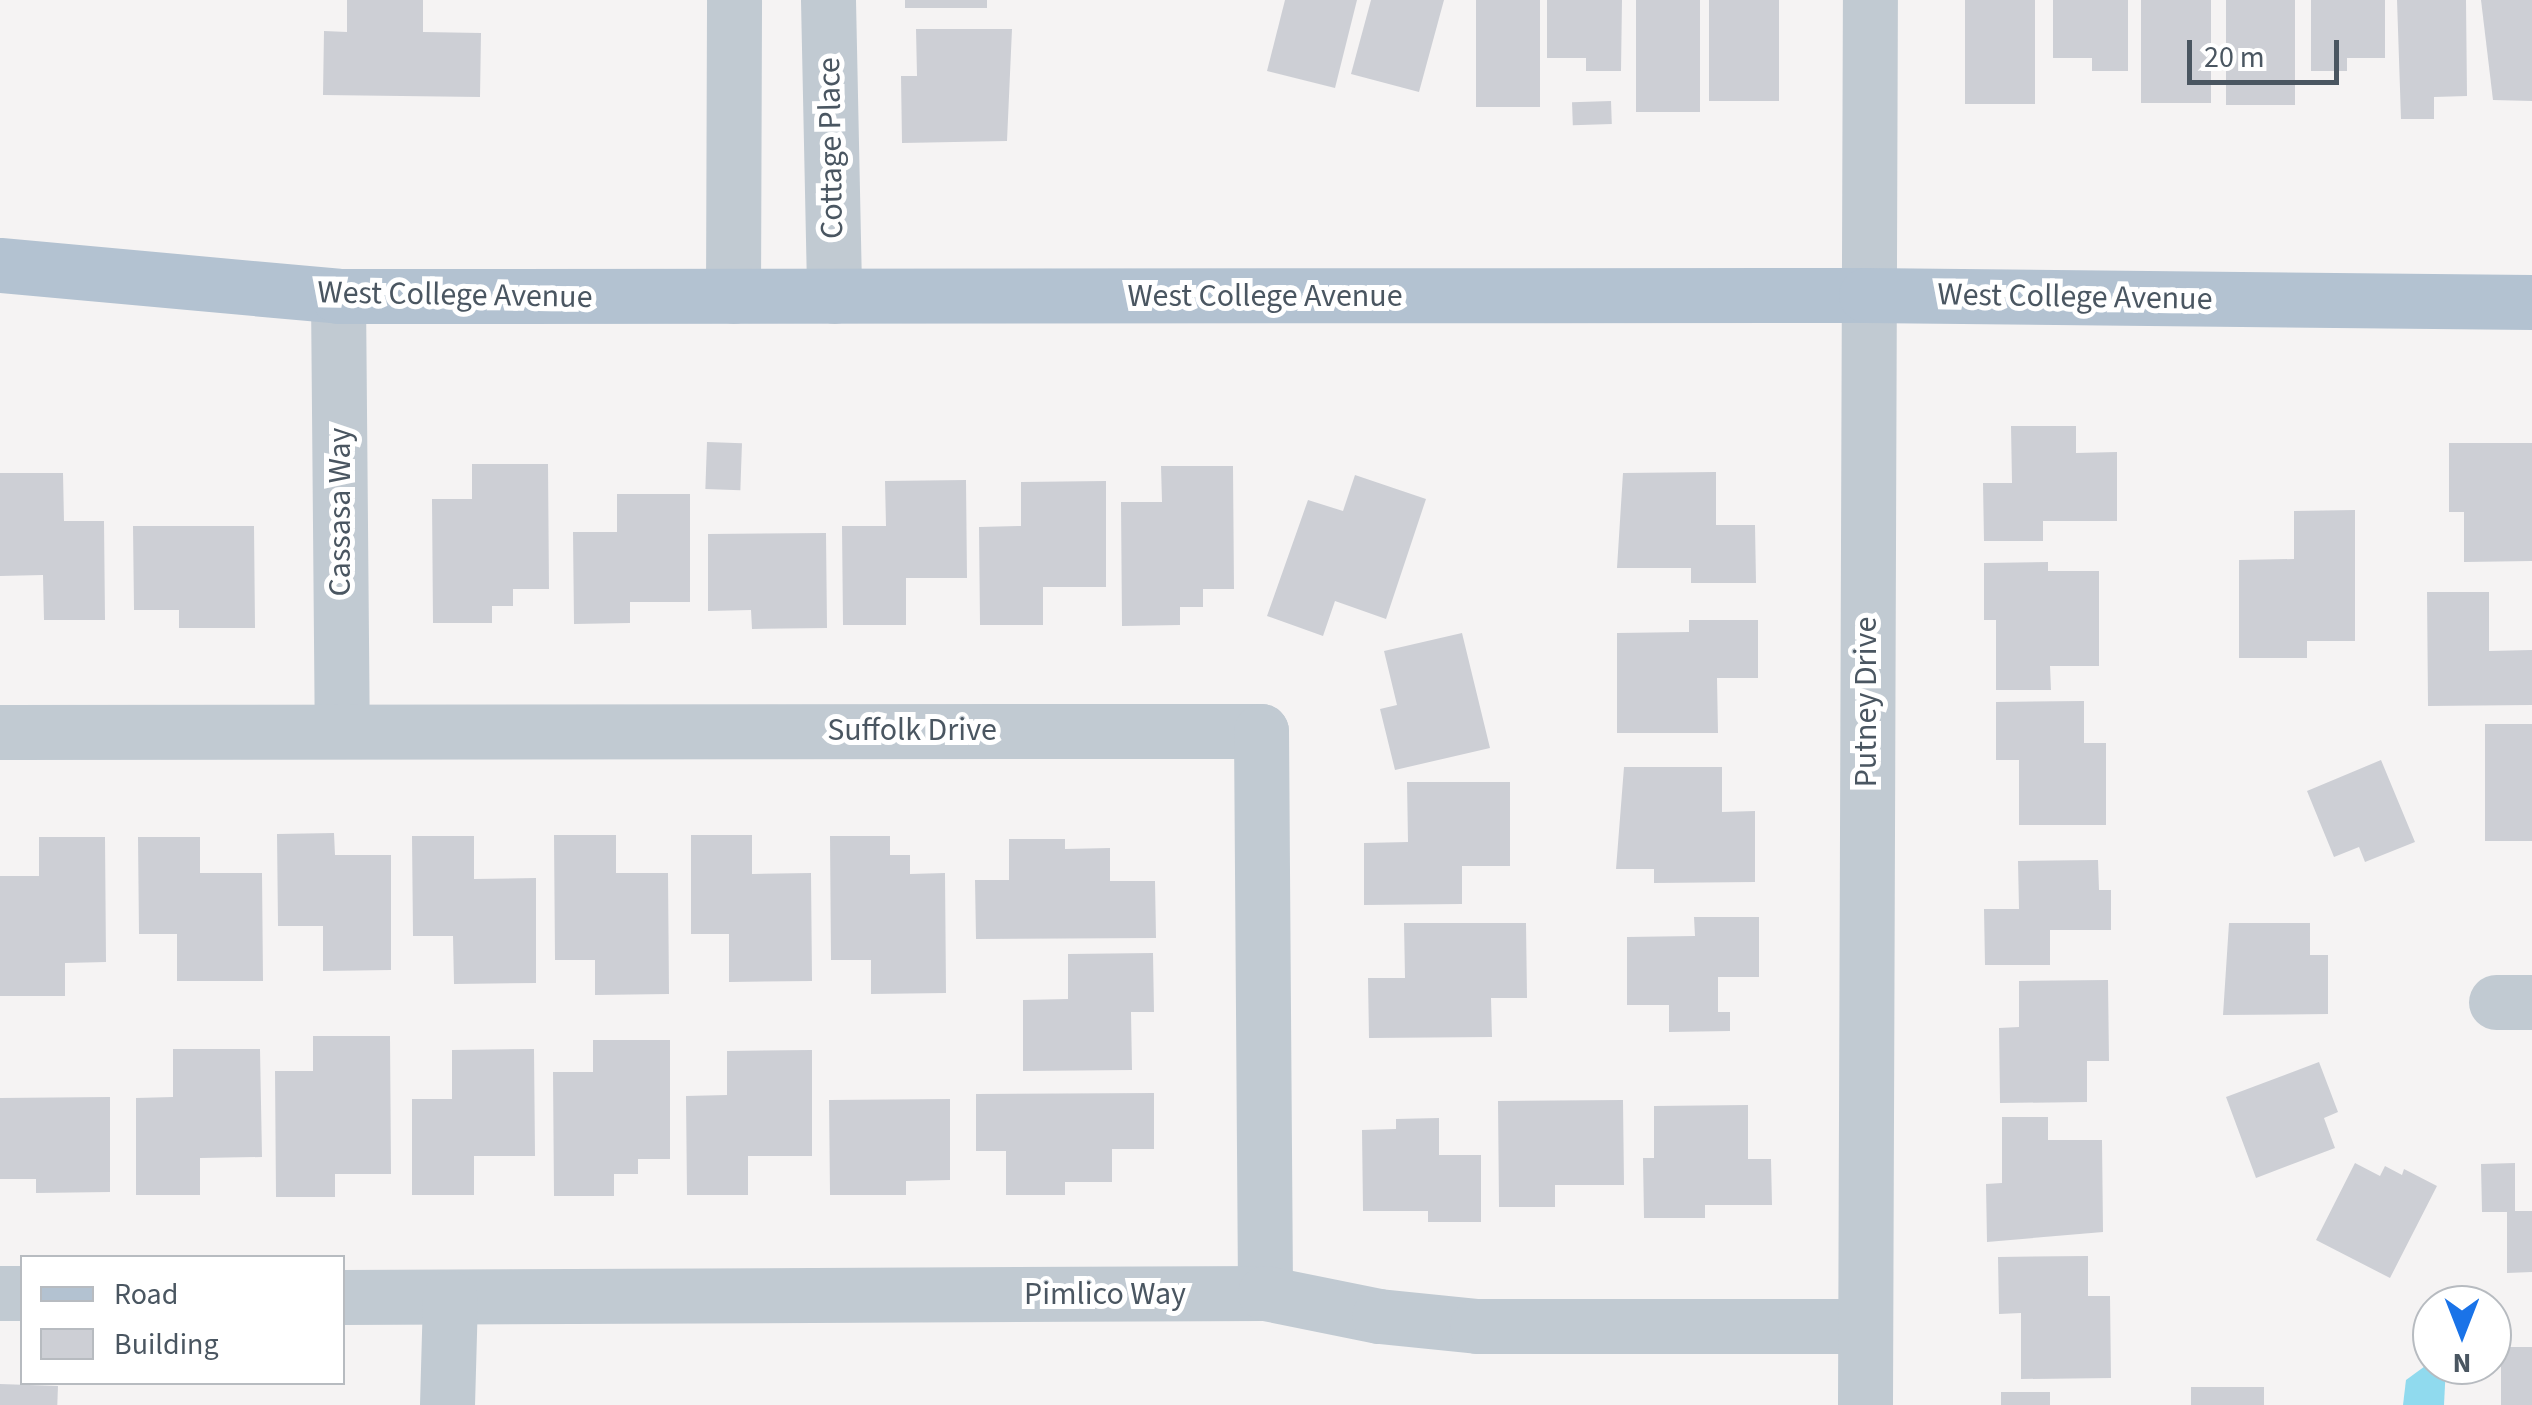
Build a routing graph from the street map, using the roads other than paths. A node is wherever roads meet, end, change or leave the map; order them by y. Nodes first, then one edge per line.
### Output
1 (734, 0) edge
2 (828, 0) edge
3 (1870, 0) edge
4 (0, 265) edge
5 (1866, 295) junction
6 (338, 296) junction
7 (733, 296) junction
8 (834, 296) junction
9 (2532, 302) edge
10 (342, 728) junction
11 (0, 732) edge
12 (1265, 1293) junction
13 (345, 1297) edge
14 (450, 1298) junction
15 (1865, 1326) junction
16 (447, 1405) edge
17 (1865, 1405) edge

1 - 7 street
2 - 8 street, Cottage Place
3 - 5 street, Putney Drive
4 - 6 main road, West College Avenue
5 - 8 main road, West College Avenue
5 - 9 main road, West College Avenue
5 - 15 street, Putney Drive
6 - 7 main road, West College Avenue
6 - 10 street, Cassasa Way
7 - 8 main road, West College Avenue
10 - 11 street, Suffolk Drive
10 - 12 street, Suffolk Drive
12 - 14 street, Pimlico Way
12 - 15 street, Pimlico Way
13 - 14 street, Pimlico Way
14 - 16 street
15 - 17 street, Putney Drive

